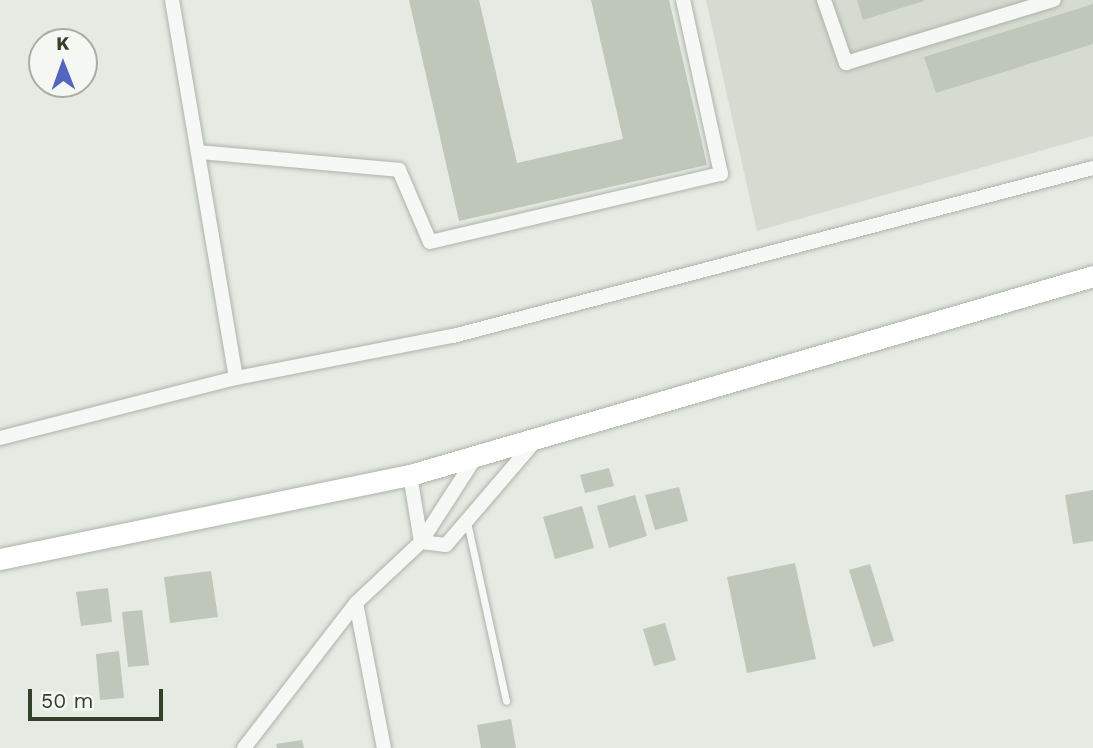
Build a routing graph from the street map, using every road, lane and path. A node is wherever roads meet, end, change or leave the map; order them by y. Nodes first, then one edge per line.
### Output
1 (172, 0) edge
2 (683, 0) edge
3 (824, 0) edge
4 (1054, 0) edge
5 (198, 152) junction
6 (1093, 168) edge
7 (1093, 276) edge
8 (236, 378) junction
9 (0, 438) edge
10 (539, 438) junction
11 (477, 455) junction
12 (410, 475) junction
13 (467, 521) junction
14 (421, 542) junction
15 (0, 559) edge
16 (356, 603) junction
17 (506, 701) dead end
18 (247, 746) edge
19 (384, 748) edge

1 - 5 street
2 - 5 street
3 - 4 street
5 - 8 street
6 - 8 street
7 - 10 main road
8 - 9 street
10 - 11 main road
10 - 13 street
11 - 12 main road
11 - 14 street
12 - 14 street
12 - 15 main road
13 - 14 street
13 - 17 lane
14 - 16 street
16 - 18 street
16 - 19 street

